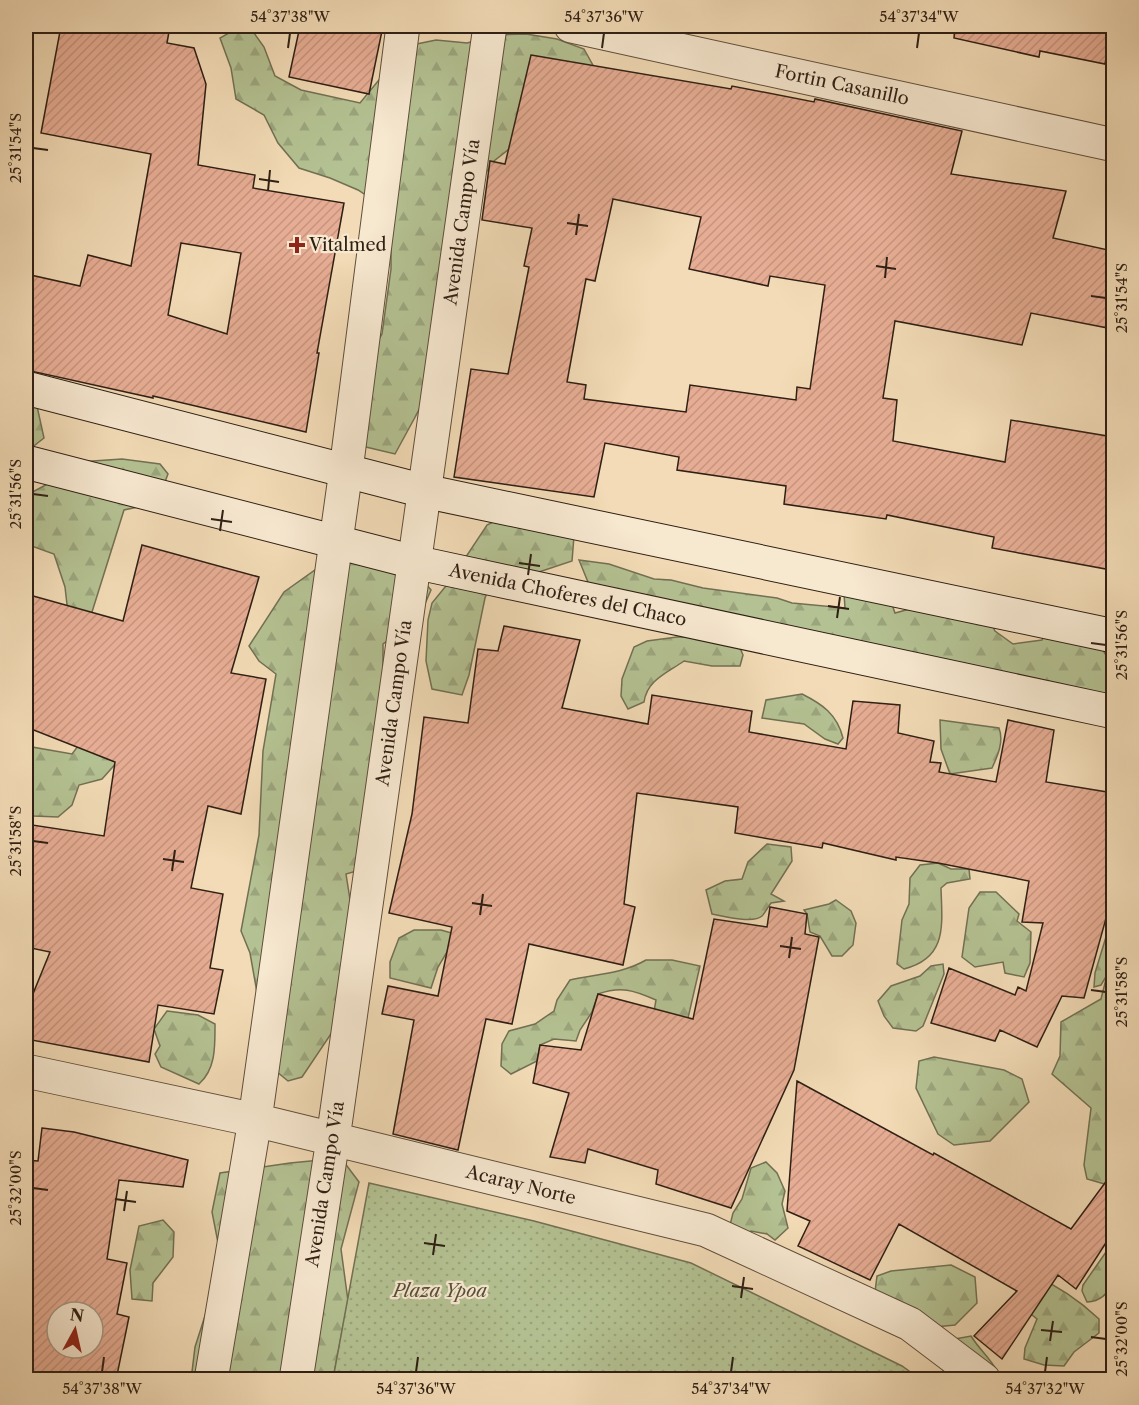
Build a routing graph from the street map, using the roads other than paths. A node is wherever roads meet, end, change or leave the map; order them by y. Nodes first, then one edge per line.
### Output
1 (403, 26) edge
2 (490, 26) edge
3 (571, 26) edge
4 (1113, 145) edge
5 (26, 388) edge
6 (26, 462) edge
7 (346, 470) junction
8 (424, 491) junction
9 (336, 541) junction
10 (414, 562) junction
11 (1113, 636) edge
12 (1113, 712) edge
13 (26, 1071) edge
14 (255, 1120) junction
15 (333, 1139) junction
16 (211, 1380) edge
17 (296, 1380) edge
18 (984, 1380) edge

1 - 7 street
2 - 8 street, Avenida Campo Vía
3 - 4 street, Fortin Casanillo
5 - 7 street
6 - 9 street, Avenida Choferes del Chaco
7 - 8 street
7 - 9 street
8 - 10 street, Avenida Campo Vía
8 - 11 street
9 - 10 street, Avenida Choferes del Chaco
9 - 14 street
10 - 12 street, Avenida Choferes del Chaco
10 - 15 street, Avenida Campo Vía
13 - 14 street, Acaray Norte
14 - 15 street, Acaray Norte
14 - 16 street
15 - 17 street, Avenida Campo Vía
15 - 18 street, Acaray Norte

